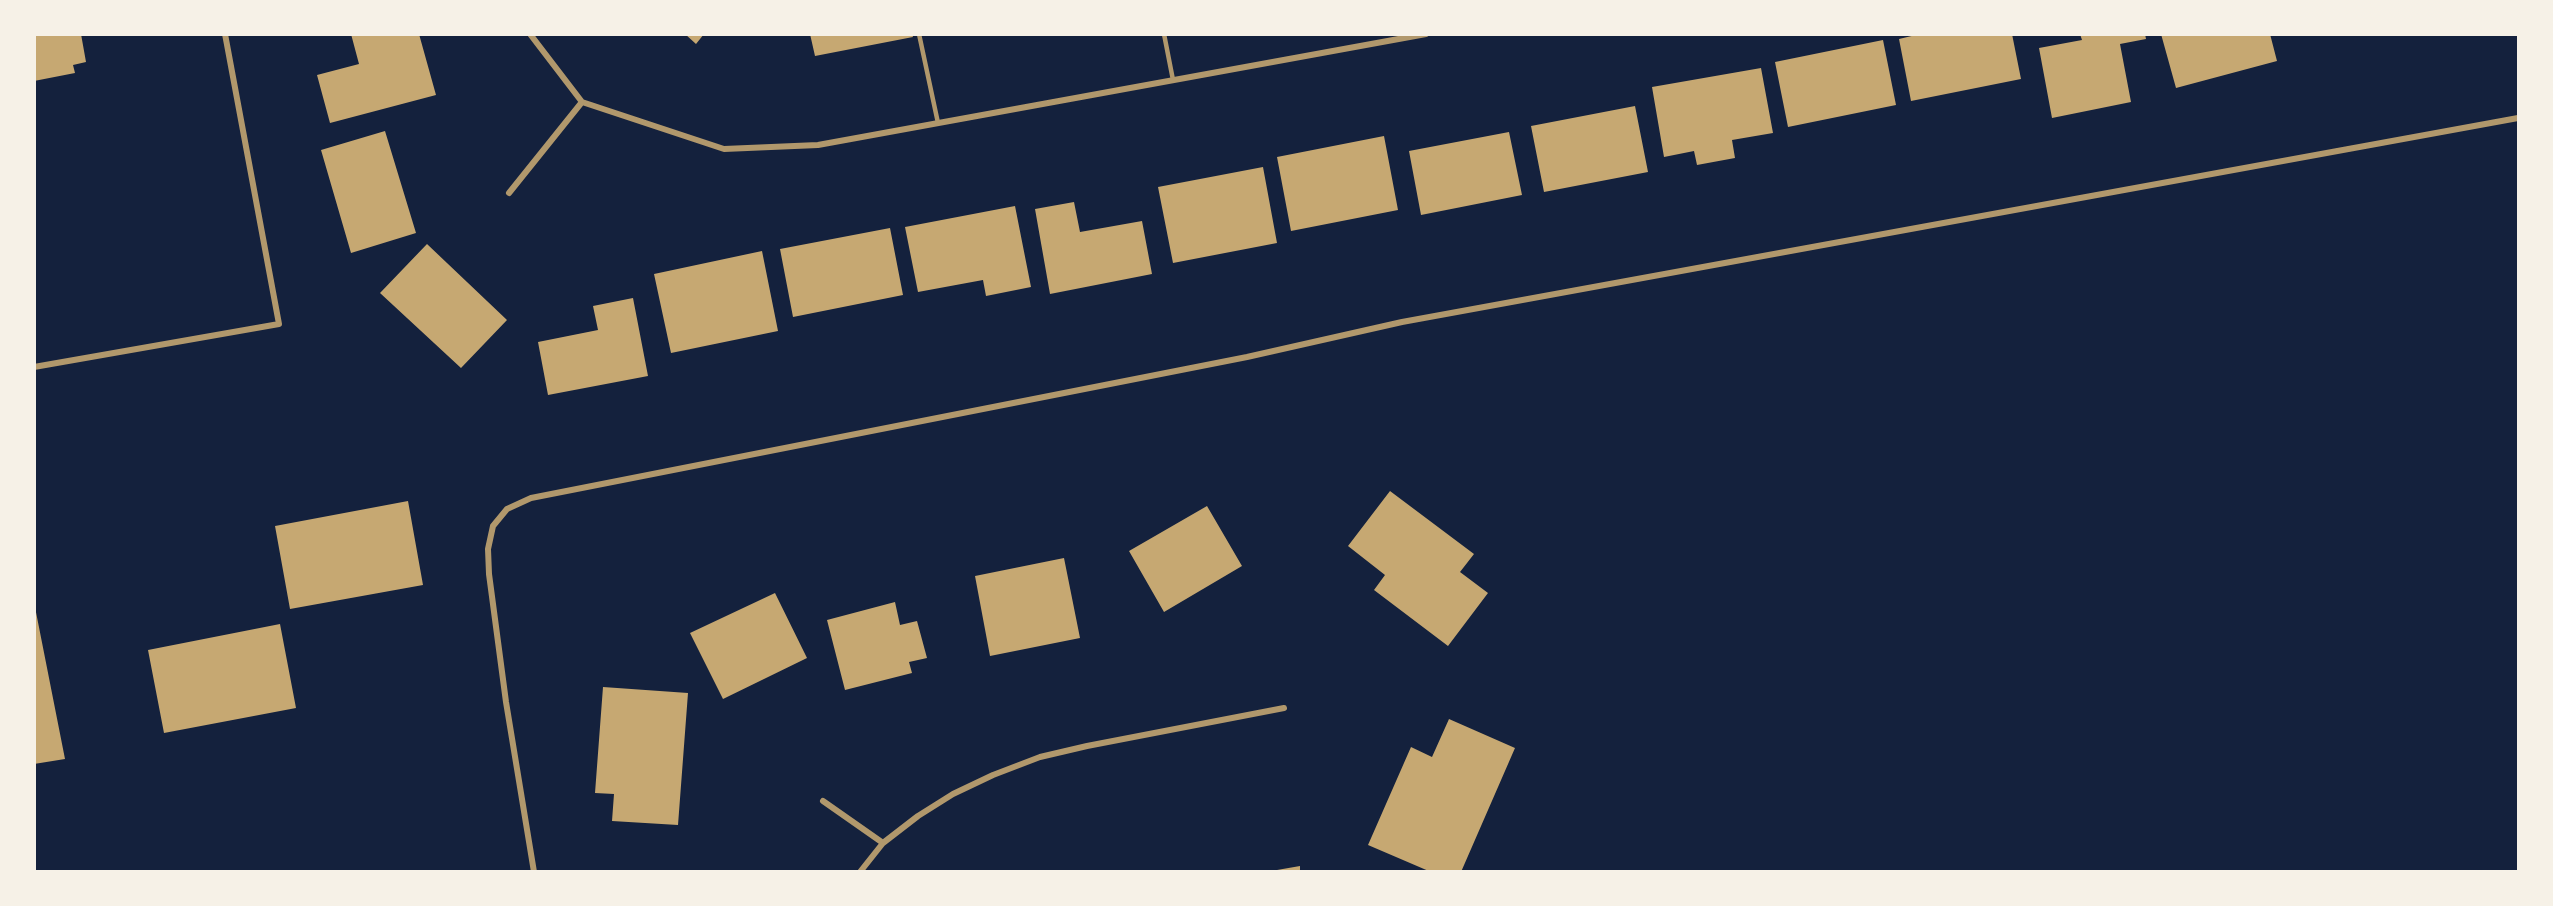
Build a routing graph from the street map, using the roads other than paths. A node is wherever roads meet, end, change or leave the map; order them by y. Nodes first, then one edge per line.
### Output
1 (225, 34) edge
2 (530, 34) edge
3 (919, 34) edge
4 (1164, 34) edge
5 (1426, 34) edge
6 (1173, 80) junction
7 (582, 102) junction
8 (2518, 118) edge
9 (938, 123) junction
10 (509, 193) dead end
11 (34, 367) edge
12 (1284, 708) dead end
13 (823, 801) dead end
14 (883, 843) junction
15 (534, 872) edge
16 (860, 872) edge

1 - 11 street
2 - 7 street
3 - 9 lane
4 - 6 lane
5 - 6 street
6 - 9 street
7 - 9 street
7 - 10 street
8 - 15 street
12 - 14 street
13 - 14 street
14 - 16 street

